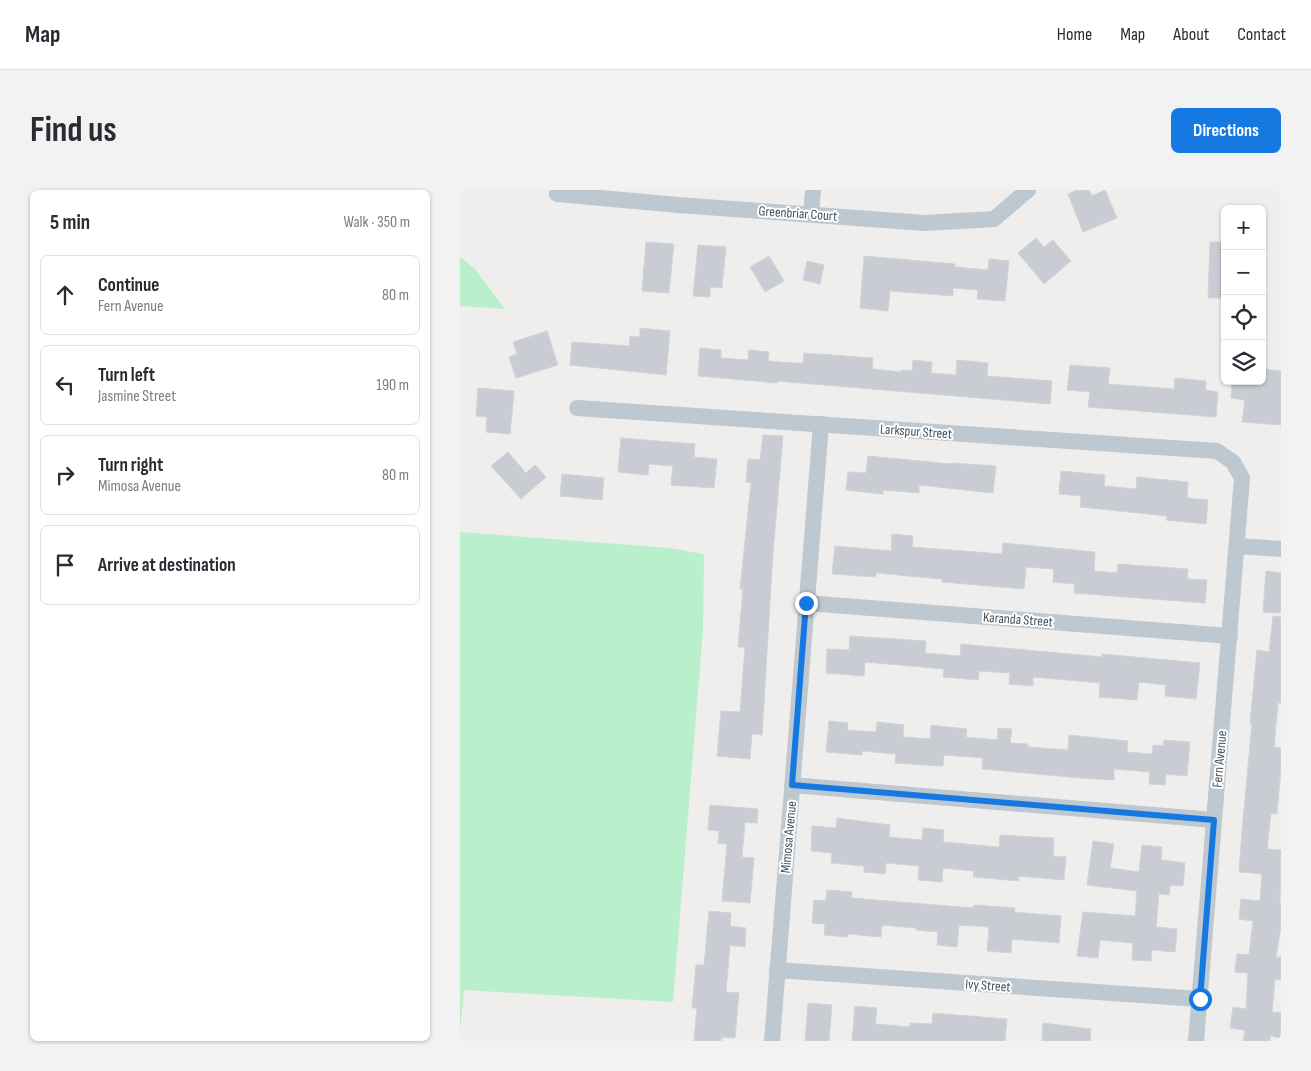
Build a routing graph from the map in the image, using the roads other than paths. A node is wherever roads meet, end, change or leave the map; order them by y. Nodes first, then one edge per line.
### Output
1 (813, 190) edge
2 (1028, 190) edge
3 (557, 194) dead end
4 (811, 214) junction
5 (577, 408) dead end
6 (821, 424) junction
7 (1242, 478) joint
8 (1238, 546) junction
9 (1281, 549) edge
10 (806, 603) junction
11 (1230, 636) junction
12 (792, 785) junction
13 (1214, 820) junction
14 (777, 970) junction
15 (1200, 999) junction
16 (772, 1041) edge
17 (1196, 1041) edge

1 - 4 street
2 - 4 street, Greenbriar Court
3 - 4 street, Greenbriar Court
5 - 6 street, Larkspur Street
6 - 7 street, Larkspur Street
6 - 10 street, Mimosa Avenue
7 - 8 street, Fern Avenue
8 - 9 street
8 - 11 street, Fern Avenue
10 - 11 street, Karanda Street
10 - 12 street, Mimosa Avenue
11 - 13 street, Fern Avenue
12 - 13 street
12 - 14 street, Mimosa Avenue
13 - 15 street, Fern Avenue
14 - 15 street, Ivy Street
14 - 16 street, Mimosa Avenue
15 - 17 street, Fern Avenue

